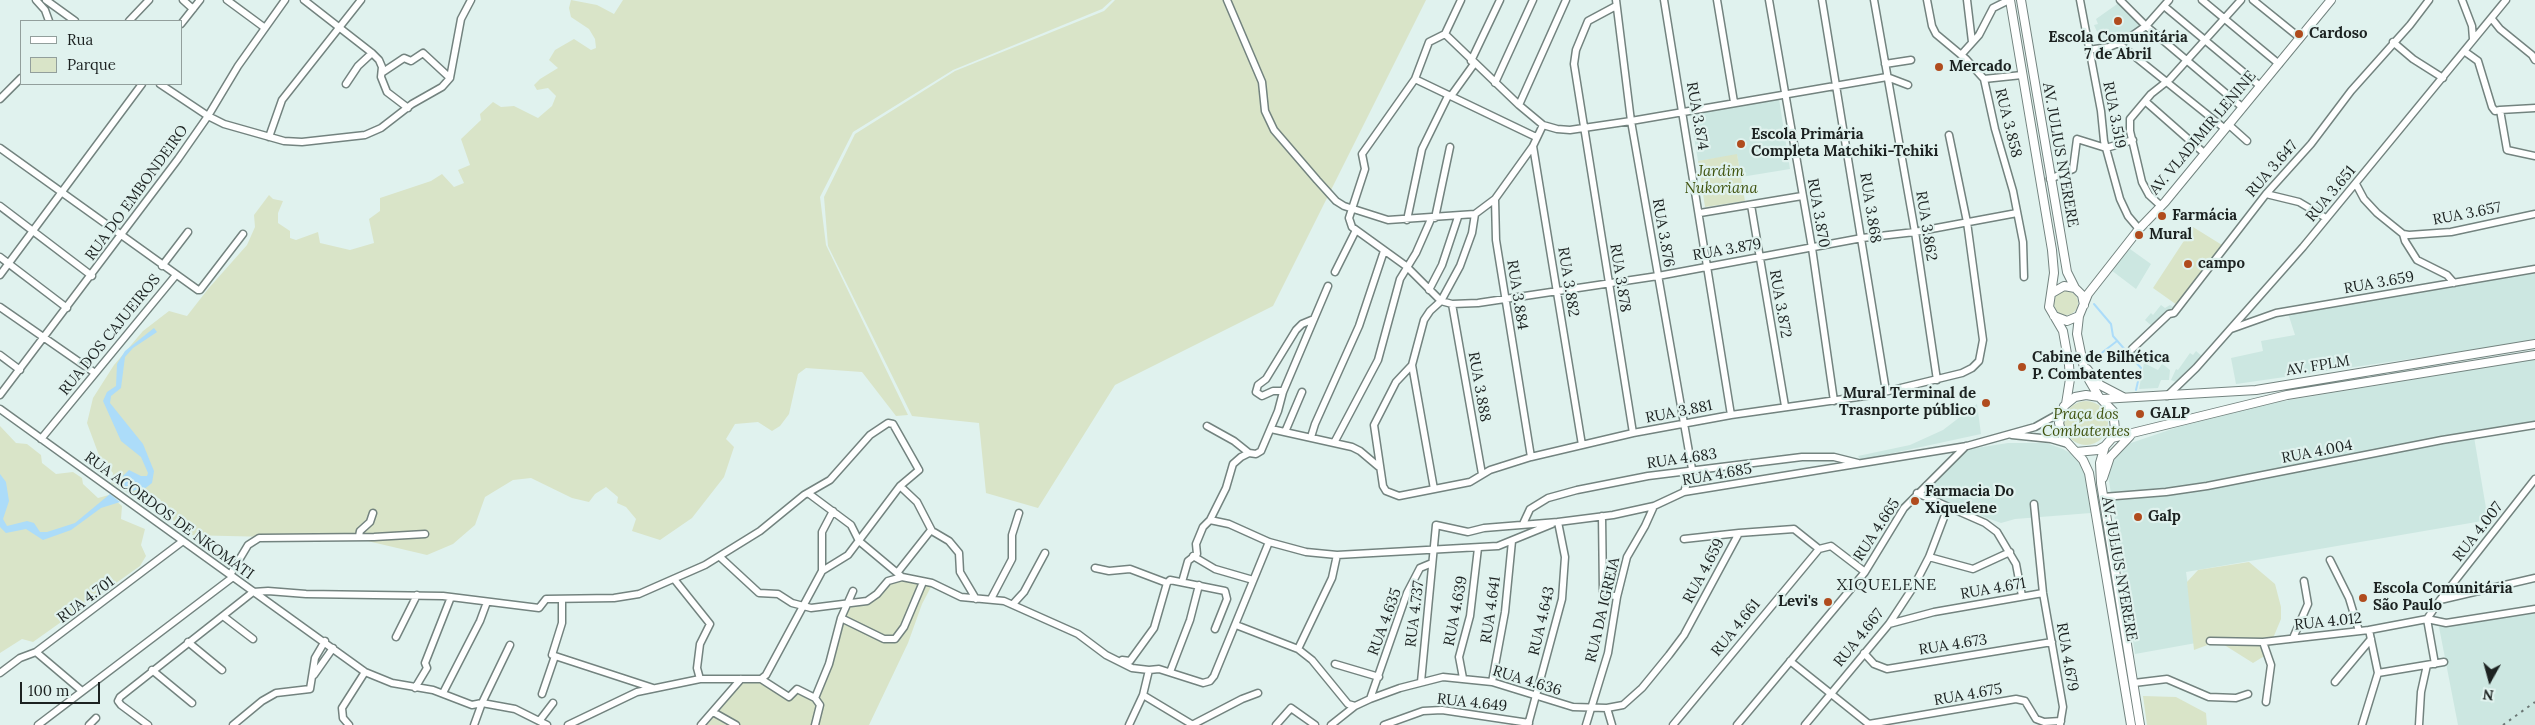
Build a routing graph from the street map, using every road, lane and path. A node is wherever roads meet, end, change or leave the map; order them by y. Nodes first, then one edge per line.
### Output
1 (36, 0) edge
2 (46, 0) edge
3 (149, 0) edge
4 (183, 0) edge
5 (200, 0) edge
6 (227, 0) edge
7 (285, 0) edge
8 (304, 0) edge
9 (361, 0) edge
10 (472, 0) edge
11 (1226, 0) edge
12 (1461, 0) edge
13 (1500, 0) edge
14 (1533, 0) edge
15 (1566, 0) edge
16 (1664, 0) edge
17 (1717, 0) edge
18 (1769, 0) edge
19 (1822, 0) edge
20 (1874, 0) edge
21 (1927, 0) edge
22 (1968, 0) edge
23 (2010, 0) edge
24 (2021, 0) edge
25 (2080, 0) edge
26 (2120, 0) edge
27 (2202, 0) edge
28 (2241, 0) edge
29 (2254, 0) edge
30 (2331, 0) edge
31 (2429, 0) edge
32 (2462, 0) edge
33 (2506, 0) edge
34 (1616, 3) edge
35 (2166, 3) edge
36 (193, 9) junction
37 (2225, 17) junction
38 (2492, 19) junction
39 (49, 20) edge
40 (74, 20) edge
41 (130, 20) edge
42 (182, 23) edge
43 (2146, 26) junction
44 (265, 28) junction
45 (338, 28) junction
46 (1445, 34) junction
47 (2300, 38) junction
48 (2474, 39) junction
49 (2204, 40) junction
50 (1972, 42) junction
51 (2393, 42) junction
52 (2118, 43) junction
53 (2088, 50) junction
54 (2464, 51) junction
55 (372, 53) junction
56 (1961, 55) junction
57 (1911, 60) dead end
58 (2186, 60) junction
59 (2535, 60) edge
60 (1472, 62) junction
61 (1885, 64) junction
62 (2278, 64) junction
63 (383, 72) junction
64 (2022, 75) junction
65 (1887, 77) junction
66 (450, 78) junction
67 (2443, 78) junction
68 (20, 79) edge
69 (1415, 79) junction
70 (1984, 79) junction
71 (2166, 82) junction
72 (1495, 83) junction
73 (346, 84) dead end
74 (141, 85) edge
75 (162, 85) edge
76 (1837, 85) junction
77 (1908, 85) dead end
78 (2260, 86) junction
79 (1785, 94) junction
80 (1450, 96) junction
81 (0, 100) edge
82 (2145, 101) junction
83 (1734, 102) junction
84 (1518, 105) junction
85 (408, 108) junction
86 (2242, 108) junction
87 (2535, 108) edge
88 (1683, 110) junction
89 (2500, 110) junction
90 (208, 116) junction
91 (1631, 121) junction
92 (1543, 125) junction
93 (1583, 126) junction
94 (2226, 126) junction
95 (1949, 135) dead end
96 (269, 136) junction
97 (1536, 137) junction
98 (2133, 140) junction
99 (2247, 141) dead end
100 (1533, 146) junction
101 (1450, 147) dead end
102 (0, 148) edge
103 (2106, 148) junction
104 (2204, 154) junction
105 (2535, 156) edge
106 (2050, 179) junction
107 (2356, 184) junction
108 (61, 193) junction
109 (2266, 194) junction
110 (1802, 196) junction
111 (1495, 199) junction
112 (1751, 205) junction
113 (0, 206) edge
114 (2161, 206) junction
115 (1351, 209) junction
116 (1700, 213) junction
117 (2017, 213) junction
118 (1475, 214) junction
119 (2535, 214) edge
120 (1458, 217) junction
121 (2326, 218) junction
122 (1433, 219) junction
123 (1407, 220) junction
124 (1967, 222) junction
125 (2139, 229) junction
126 (1356, 230) junction
127 (33, 231) junction
128 (188, 232) dead end
129 (1915, 232) junction
130 (243, 234) dead end
131 (2404, 234) junction
132 (121, 235) junction
133 (1862, 238) junction
134 (1812, 248) junction
135 (1384, 251) junction
136 (0, 257) edge
137 (1759, 257) junction
138 (8, 264) junction
139 (162, 266) junction
140 (1406, 266) junction
141 (1709, 266) junction
142 (2535, 269) edge
143 (1336, 272) dead end
144 (0, 275) edge
145 (176, 275) junction
146 (92, 276) junction
147 (1658, 276) junction
148 (2024, 278) dead end
149 (2096, 283) junction
150 (2454, 283) junction
151 (1608, 284) junction
152 (1328, 286) dead end
153 (2075, 288) junction
154 (1429, 290) junction
155 (1556, 290) junction
156 (2052, 293) junction
157 (1504, 298) junction
158 (1441, 301) junction
159 (1452, 304) junction
160 (2084, 305) junction
161 (0, 307) edge
162 (67, 308) junction
163 (2054, 316) junction
164 (2079, 316) junction
165 (1314, 319) junction
166 (2230, 330) junction
167 (45, 338) junction
168 (2535, 344) edge
169 (2132, 349) dead end
170 (2080, 354) junction
171 (0, 355) edge
172 (2535, 355) edge
173 (1412, 365) junction
174 (20, 370) junction
175 (95, 373) junction
176 (2344, 376) junction
177 (1937, 380) junction
178 (2346, 385) junction
179 (1283, 391) junction
180 (1886, 391) junction
181 (1302, 392) dead end
182 (0, 396) edge
183 (2167, 396) junction
184 (2101, 398) junction
185 (2124, 398) junction
186 (1834, 401) junction
187 (2066, 404) junction
188 (1785, 406) junction
189 (0, 409) edge
190 (2060, 413) junction
191 (1732, 415) junction
192 (1682, 424) junction
193 (2535, 425) edge
194 (1207, 426) dead end
195 (1271, 429) junction
196 (1285, 432) junction
197 (1633, 434) junction
198 (2004, 435) junction
199 (2132, 435) junction
200 (1311, 437) junction
201 (2112, 438) junction
202 (41, 439) junction
203 (1334, 443) junction
204 (2068, 444) junction
205 (1582, 445) junction
206 (1967, 446) junction
207 (2105, 446) junction
208 (2076, 452) junction
209 (1249, 453) junction
210 (1531, 457) junction
211 (1859, 464) junction
212 (1379, 467) junction
213 (1692, 469) junction
214 (1482, 474) junction
215 (2535, 479) edge
216 (2101, 483) junction
217 (900, 486) junction
218 (1434, 489) junction
219 (1684, 492) junction
220 (808, 493) junction
221 (1917, 493) junction
222 (2103, 497) junction
223 (2034, 504) dead end
224 (1654, 506) junction
225 (1948, 507) junction
226 (833, 511) junction
227 (373, 513) dead end
228 (1019, 513) dead end
229 (1602, 516) junction
230 (1210, 520) junction
231 (1558, 522) junction
232 (1523, 524) junction
233 (1436, 525) joint
234 (931, 530) junction
235 (425, 534) dead end
236 (1739, 534) junction
237 (359, 536) junction
238 (1684, 539) dead end
239 (183, 541) junction
240 (1512, 541) junction
241 (859, 542) junction
242 (1269, 542) junction
243 (1432, 548) junction
244 (1478, 548) junction
245 (1819, 549) junction
246 (2010, 552) junction
247 (1045, 553) dead end
248 (1337, 555) junction
249 (720, 556) junction
250 (1193, 556) junction
251 (1929, 557) junction
252 (2330, 560) dead end
253 (1432, 563) junction
254 (1095, 568) dead end
255 (822, 571) junction
256 (1865, 572) junction
257 (899, 575) junction
258 (232, 576) junction
259 (2535, 578) edge
260 (674, 579) junction
261 (1253, 580) junction
262 (2304, 581) dead end
263 (923, 582) junction
264 (1182, 582) junction
265 (1167, 583) junction
266 (1199, 585) junction
267 (853, 591) dead end
268 (253, 592) junction
269 (2043, 593) junction
270 (417, 596) junction
271 (2022, 596) junction
272 (451, 597) junction
273 (1617, 597) junction
274 (976, 599) junction
275 (562, 600) junction
276 (991, 600) junction
277 (2440, 600) junction
278 (487, 602) junction
279 (1012, 604) junction
280 (847, 605) junction
281 (803, 607) junction
282 (2535, 609) edge
283 (222, 616) junction
284 (842, 618) junction
285 (2427, 619) junction
286 (1889, 624) junction
287 (1236, 625) junction
288 (1215, 628) dead end
289 (2369, 630) junction
290 (2359, 631) junction
291 (396, 637) dead end
292 (2294, 638) junction
293 (253, 639) dead end
294 (2371, 639) junction
295 (324, 641) junction
296 (2210, 641) dead end
297 (188, 642) junction
298 (2052, 642) junction
299 (2263, 642) junction
300 (510, 645) dead end
301 (333, 648) junction
302 (1298, 649) junction
303 (36, 652) junction
304 (1864, 653) junction
305 (1106, 654) junction
306 (555, 656) junction
307 (1790, 661) junction
308 (2444, 662) dead end
309 (1335, 664) dead end
310 (2434, 664) junction
311 (2427, 665) junction
312 (152, 670) junction
313 (222, 670) dead end
314 (1149, 670) junction
315 (365, 672) junction
316 (1170, 672) junction
317 (0, 673) edge
318 (2378, 673) junction
319 (1378, 677) junction
320 (741, 678) junction
321 (1463, 678) junction
322 (313, 679) junction
323 (700, 679) junction
324 (761, 679) junction
325 (1421, 682) junction
326 (1492, 682) junction
327 (2335, 682) dead end
328 (2134, 683) junction
329 (415, 688) junction
330 (654, 688) junction
331 (82, 691) junction
332 (443, 693) junction
333 (1258, 693) dead end
334 (542, 694) dead end
335 (1830, 694) junction
336 (2248, 694) dead end
337 (1144, 695) junction
338 (1536, 696) junction
339 (815, 698) junction
340 (1370, 699) junction
341 (192, 702) dead end
342 (2266, 702) dead end
343 (482, 703) junction
344 (553, 703) dead end
345 (1355, 706) junction
346 (1591, 708) junction
347 (1607, 708) junction
348 (713, 712) junction
349 (96, 718) dead end
350 (540, 720) junction
351 (2060, 723) edge
352 (1528, 724) edge
353 (38, 725) edge
354 (89, 725) edge
355 (148, 725) edge
356 (233, 725) edge
357 (349, 725) edge
358 (474, 725) edge
359 (547, 725) edge
360 (568, 725) edge
361 (701, 725) edge
362 (736, 725) edge
363 (815, 725) edge
364 (1129, 725) edge
365 (1192, 725) edge
366 (1276, 725) edge
367 (1315, 725) edge
368 (1331, 725) edge
369 (1384, 725) edge
370 (1586, 725) edge
371 (1612, 725) edge
372 (1673, 725) edge
373 (1737, 725) edge
374 (1805, 725) edge
375 (1870, 725) edge
376 (2131, 725) edge
377 (2140, 725) edge
378 (2362, 725) edge
379 (2419, 725) edge

1 - 39 street
2 - 40 street
3 - 41 street
4 - 36 street
5 - 36 street
6 - 44 street
7 - 44 street, RUA DO EMBONDEIRO
8 - 45 street
9 - 45 street
10 - 66 street
11 - 115 street
12 - 46 street
13 - 60 street
14 - 72 street
15 - 84 street
16 - 88 street, RUA 3.874
17 - 83 street
18 - 79 street, RUA 3.870
19 - 76 street, RUA 3.868
20 - 61 street, RUA 3.862
21 - 56 street, RUA 3.858
22 - 50 street
23 - 50 street
23 - 64 main road, AV. JULIUS NYERERE
24 - 106 main road, AV. JULIUS NYERERE
25 - 53 street, RUA 3.519
26 - 43 street
27 - 37 street
28 - 37 street
29 - 47 street
30 - 47 main road, AV. VLADIMIR LENINE
31 - 51 street, RUA 3.647
32 - 48 street
33 - 38 street, RUA 3.651
34 - 91 street, RUA 3.876
34 - 93 street, RUA 3.878
35 - 43 street
35 - 49 street
36 - 42 street
37 - 49 street
37 - 62 street
38 - 48 street, RUA 3.651
38 - 59 street
43 - 52 street
43 - 58 street
44 - 90 street, RUA DO EMBONDEIRO
45 - 55 street
45 - 96 street
46 - 60 street
46 - 69 street
47 - 62 main road, AV. VLADIMIR LENINE
48 - 54 street, RUA 3.651
49 - 58 street
49 - 78 street
50 - 56 street
51 - 67 street
51 - 109 street, RUA 3.647
52 - 53 street
52 - 71 street
53 - 103 street, RUA 3.519
54 - 67 street, RUA 3.651
54 - 89 street
55 - 63 street
55 - 73 street
56 - 70 street, RUA 3.858
57 - 61 street
58 - 71 street
58 - 86 street
60 - 72 street
60 - 80 street
61 - 65 street, RUA 3.862
62 - 78 main road, AV. VLADIMIR LENINE
63 - 66 street
63 - 85 street
64 - 70 street
64 - 156 main road, AV. JULIUS NYERERE
65 - 76 street
65 - 77 street
65 - 129 street, RUA 3.862
66 - 85 street
67 - 107 street, RUA 3.651
68 - 81 street
69 - 80 street
69 - 115 street
70 - 117 street, RUA 3.858
71 - 82 street
71 - 94 street
72 - 84 street
74 - 108 street
75 - 90 street
76 - 79 street
76 - 133 street, RUA 3.868
78 - 86 main road, AV. VLADIMIR LENINE
79 - 83 street
79 - 110 street, RUA 3.870
80 - 97 street
80 - 123 street
82 - 98 street
82 - 104 street
83 - 88 street
84 - 92 street
85 - 96 street
86 - 94 main road, AV. VLADIMIR LENINE
87 - 89 street
88 - 91 street
88 - 116 street, RUA 3.874
89 - 105 street
90 - 96 street
90 - 132 street, RUA DO EMBONDEIRO
91 - 93 street
91 - 147 street, RUA 3.876
92 - 93 street
92 - 97 street, RUA 3.882
93 - 151 street, RUA 3.878
94 - 99 street
94 - 104 main road, AV. VLADIMIR LENINE
95 - 124 street, RUA 3.881
97 - 100 street, RUA 3.882
98 - 103 street
98 - 114 street
100 - 111 street
100 - 155 street, RUA 3.882
101 - 122 street
102 - 108 street, RUA DOS CAJUEIROS
103 - 106 street
103 - 125 street, RUA 3.519
104 - 114 main road, AV. VLADIMIR LENINE
106 - 153 main road, AV. JULIUS NYERERE
107 - 121 street, RUA 3.651
107 - 131 street
108 - 127 street
108 - 132 street, RUA DOS CAJUEIROS
109 - 121 street
109 - 169 street, RUA 3.647
110 - 112 street
110 - 134 street, RUA 3.870
111 - 118 street
111 - 157 street, RUA 3.884
112 - 116 street
112 - 137 street, RUA 3.872
113 - 127 street
114 - 125 main road, AV. VLADIMIR LENINE
115 - 123 street
115 - 126 street
116 - 141 street, RUA 3.874
117 - 124 street, RUA 3.879
117 - 148 street, RUA 3.858
118 - 120 street
118 - 158 street
119 - 131 street, RUA 3.657
120 - 122 street
120 - 154 street
121 - 166 street, RUA 3.651
122 - 123 street
122 - 140 street
124 - 129 street, RUA 3.879
124 - 177 street, RUA 3.881
125 - 149 main road, AV. VLADIMIR LENINE
126 - 135 street, RUA 3.879
126 - 143 street
127 - 138 street
127 - 146 street
128 - 139 street
129 - 133 street, RUA 3.879
129 - 177 street, RUA 3.862
130 - 145 street
131 - 150 street
132 - 139 street, RUA DOS CAJUEIROS
132 - 146 street, RUA DO EMBONDEIRO
133 - 134 street, RUA 3.879
133 - 180 street, RUA 3.868
134 - 137 street, RUA 3.879
134 - 186 street, RUA 3.870
135 - 140 street, RUA 3.879
135 - 200 street
136 - 138 street
137 - 141 street, RUA 3.879
137 - 188 street, RUA 3.872
138 - 144 street
138 - 162 street
139 - 145 street, RUA DOS CAJUEIROS
140 - 154 street, RUA 3.879
140 - 203 street
141 - 147 street, RUA 3.879
141 - 191 street, RUA 3.874
142 - 150 street, RUA 3.659
145 - 175 street, RUA DOS CAJUEIROS
146 - 162 street, RUA DO EMBONDEIRO
147 - 151 street, RUA 3.879
147 - 192 street, RUA 3.876
149 - 153 main road
149 - 160 main road, AV. VLADIMIR LENINE
150 - 166 street, RUA 3.659
151 - 155 street, RUA 3.879
151 - 197 street, RUA 3.878
152 - 165 street
153 - 156 main road
153 - 160 main road, AV. JULIUS NYERERE
154 - 158 street, RUA 3.879
155 - 157 street, RUA 3.879
155 - 205 street, RUA 3.882
156 - 163 main road, AV. JULIUS NYERERE
157 - 159 street, RUA 3.879
157 - 210 street, RUA 3.884
158 - 159 street, RUA 3.879
158 - 173 street
159 - 214 street, RUA 3.888
160 - 164 main road
161 - 167 street
162 - 167 street, RUA DO EMBONDEIRO
163 - 164 main road
163 - 187 main road, AV. JULIUS NYERERE
164 - 170 main road
165 - 179 street
165 - 179 street
166 - 183 street, RUA 3.651
167 - 174 street, RUA DO EMBONDEIRO
167 - 175 street
168 - 176 main road, AV. FPLM
170 - 184 main road
170 - 185 main road
171 - 174 street
172 - 178 main road, AV. FPLM
173 - 212 street, RUA 3.881
173 - 218 street
174 - 182 street, RUA DO EMBONDEIRO
175 - 202 street, RUA DOS CAJUEIROS
176 - 178 main road
176 - 183 main road, AV. FPLM
177 - 180 street, RUA 3.881
178 - 199 main road, AV. FPLM
179 - 195 street
180 - 186 street, RUA 3.881
181 - 196 street
183 - 185 main road, AV. FPLM
184 - 185 main road, AV. FPLM
184 - 187 main road
184 - 201 main road
186 - 188 street, RUA 3.881
187 - 190 main road, AV. JULIUS NYERERE
188 - 191 street, RUA 3.881
189 - 202 street, RUA ACORDOS DE NKOMATI
190 - 198 street, RUA 4.685
190 - 204 main road
191 - 192 street, RUA 3.881
192 - 197 street, RUA 3.881
192 - 213 street, RUA 3.876
193 - 222 street, RUA 4.004
194 - 209 street
195 - 196 street
195 - 209 street
196 - 200 street
197 - 205 street, RUA 3.881
198 - 204 street, RUA 4.685
198 - 206 street, RUA 4.685
199 - 201 main road, AV. FPLM
199 - 216 main road
200 - 203 street
201 - 207 main road
202 - 239 street, RUA ACORDOS DE NKOMATI
203 - 212 street
204 - 208 main road
205 - 210 street, RUA 3.881
206 - 211 street, RUA 4.685
206 - 221 street, RUA 4.665
207 - 208 main road
207 - 216 main road, AV. JULIUS NYERERE
208 - 376 main road, AV. JULIUS NYERERE
209 - 230 street
210 - 214 street, RUA 3.881
211 - 213 street, RUA 4.683
211 - 219 street, RUA 4.685
212 - 218 street, RUA 3.881
213 - 219 street
213 - 232 street, RUA 4.683
214 - 218 street, RUA 3.881
215 - 277 street, RUA 4.007
216 - 222 main road, AV. JULIUS NYERERE
217 - 220 street
217 - 234 street
217 - 241 street
219 - 224 street, RUA 4.685
220 - 226 street
220 - 249 street
221 - 225 street
221 - 256 street, RUA 4.665
222 - 328 main road, AV. JULIUS NYERERE
223 - 269 street, RUA 4.679
224 - 229 street, RUA 4.685
224 - 273 street, RUA DA IGREJA
225 - 246 street
225 - 251 street, RUA 4.667
226 - 241 street
226 - 255 street
227 - 237 street
228 - 276 street
229 - 231 street, RUA 4.685
229 - 273 street
230 - 242 street
230 - 250 street
231 - 232 street, RUA 4.685
231 - 240 street
231 - 338 street, RUA 4.643
232 - 233 street, RUA 4.685
233 - 243 street, RUA 4.737
234 - 257 street
234 - 274 street
235 - 237 street
236 - 238 street
236 - 245 street, RUA 4.659
236 - 347 street, RUA 4.659
237 - 258 street
239 - 258 street, RUA ACORDOS DE NKOMATI
239 - 303 street, RUA 4.701
240 - 244 street
240 - 326 street, RUA 4.641
241 - 255 street
241 - 257 street
242 - 248 street
242 - 261 street
243 - 244 street
243 - 248 street
243 - 253 street, RUA 4.737
244 - 321 street, RUA 4.639
245 - 256 street, RUA 4.659
245 - 372 street, RUA 4.661
246 - 251 street
246 - 271 street
247 - 279 street
248 - 302 street
249 - 260 street
249 - 281 street
250 - 261 street
250 - 264 street
251 - 286 street, RUA 4.667
252 - 290 street
253 - 319 street, RUA 4.635
253 - 325 street, RUA 4.737
254 - 265 street
255 - 281 street
256 - 307 street, RUA 4.665
257 - 263 street
257 - 280 street
258 - 268 street, RUA ACORDOS DE NKOMATI
258 - 331 street
259 - 277 street
260 - 275 street
260 - 323 street
261 - 287 street
262 - 292 street
263 - 274 street
263 - 284 street
264 - 265 street
264 - 266 street
265 - 305 street
266 - 288 street
266 - 316 street
267 - 280 street
268 - 270 street
268 - 283 street
268 - 295 street, RUA ACORDOS DE NKOMATI
269 - 271 street, RUA 4.671
269 - 298 street, RUA 4.679
270 - 272 street
270 - 291 street
271 - 286 street, RUA 4.671
272 - 278 street
272 - 329 street
273 - 346 street, RUA DA IGREJA
274 - 276 street
275 - 278 street
275 - 306 street
276 - 279 street
277 - 285 street, RUA 4.007
278 - 332 street
279 - 305 street
280 - 281 street
280 - 284 street
281 - 324 street
282 - 285 street, RUA 4.012
283 - 293 street
283 - 297 street
284 - 339 street
285 - 289 street, RUA 4.012
285 - 310 street
286 - 304 street, RUA 4.667
287 - 302 street
287 - 316 street
289 - 290 street, RUA 4.012
289 - 294 street
290 - 292 street, RUA 4.012
292 - 299 street, RUA 4.012
294 - 318 street
294 - 327 street
295 - 301 street, RUA ACORDOS DE NKOMATI
295 - 322 street
296 - 299 street, RUA 4.012
297 - 312 street
297 - 313 street
298 - 304 street, RUA 4.673
298 - 351 street, RUA 4.679
299 - 342 street
300 - 343 street
301 - 315 street, RUA ACORDOS DE NKOMATI
301 - 322 street
302 - 345 street
303 - 317 street, RUA 4.701
303 - 331 street
304 - 335 street, RUA 4.667
305 - 314 street
306 - 330 street
306 - 334 street
307 - 335 street
307 - 373 street, RUA 4.665
308 - 310 street
309 - 319 street
310 - 311 street
311 - 318 street
311 - 379 street
312 - 341 street
312 - 355 street
314 - 316 street
314 - 337 street
315 - 329 street, RUA ACORDOS DE NKOMATI
315 - 357 street
318 - 378 street
319 - 340 street, RUA 4.635
320 - 323 street
320 - 324 street
320 - 348 street
321 - 325 street, RUA 4.636
321 - 326 street, RUA 4.636
322 - 356 street
323 - 330 street
324 - 339 street
325 - 340 street, RUA 4.636
326 - 338 street, RUA 4.636
328 - 336 street
328 - 377 main road, AV. JULIUS NYERERE
329 - 332 street, RUA ACORDOS DE NKOMATI
330 - 360 street
331 - 353 street
332 - 343 street, RUA ACORDOS DE NKOMATI
333 - 365 street
335 - 374 street, RUA 4.667
335 - 375 street
337 - 364 street
337 - 365 street
338 - 346 street, RUA 4.636
338 - 352 street, RUA 4.643
339 - 363 street
340 - 345 street, RUA 4.636
343 - 350 street, RUA ACORDOS DE NKOMATI
343 - 358 street
344 - 350 street
345 - 368 street, RUA 4.636
346 - 347 street, RUA 4.636
346 - 370 street, RUA DA IGREJA
347 - 371 street
348 - 361 street
348 - 362 street
349 - 354 street
350 - 359 street, RUA ACORDOS DE NKOMATI
351 - 375 street, RUA 4.675
352 - 369 street, RUA 4.649
366 - 367 street

